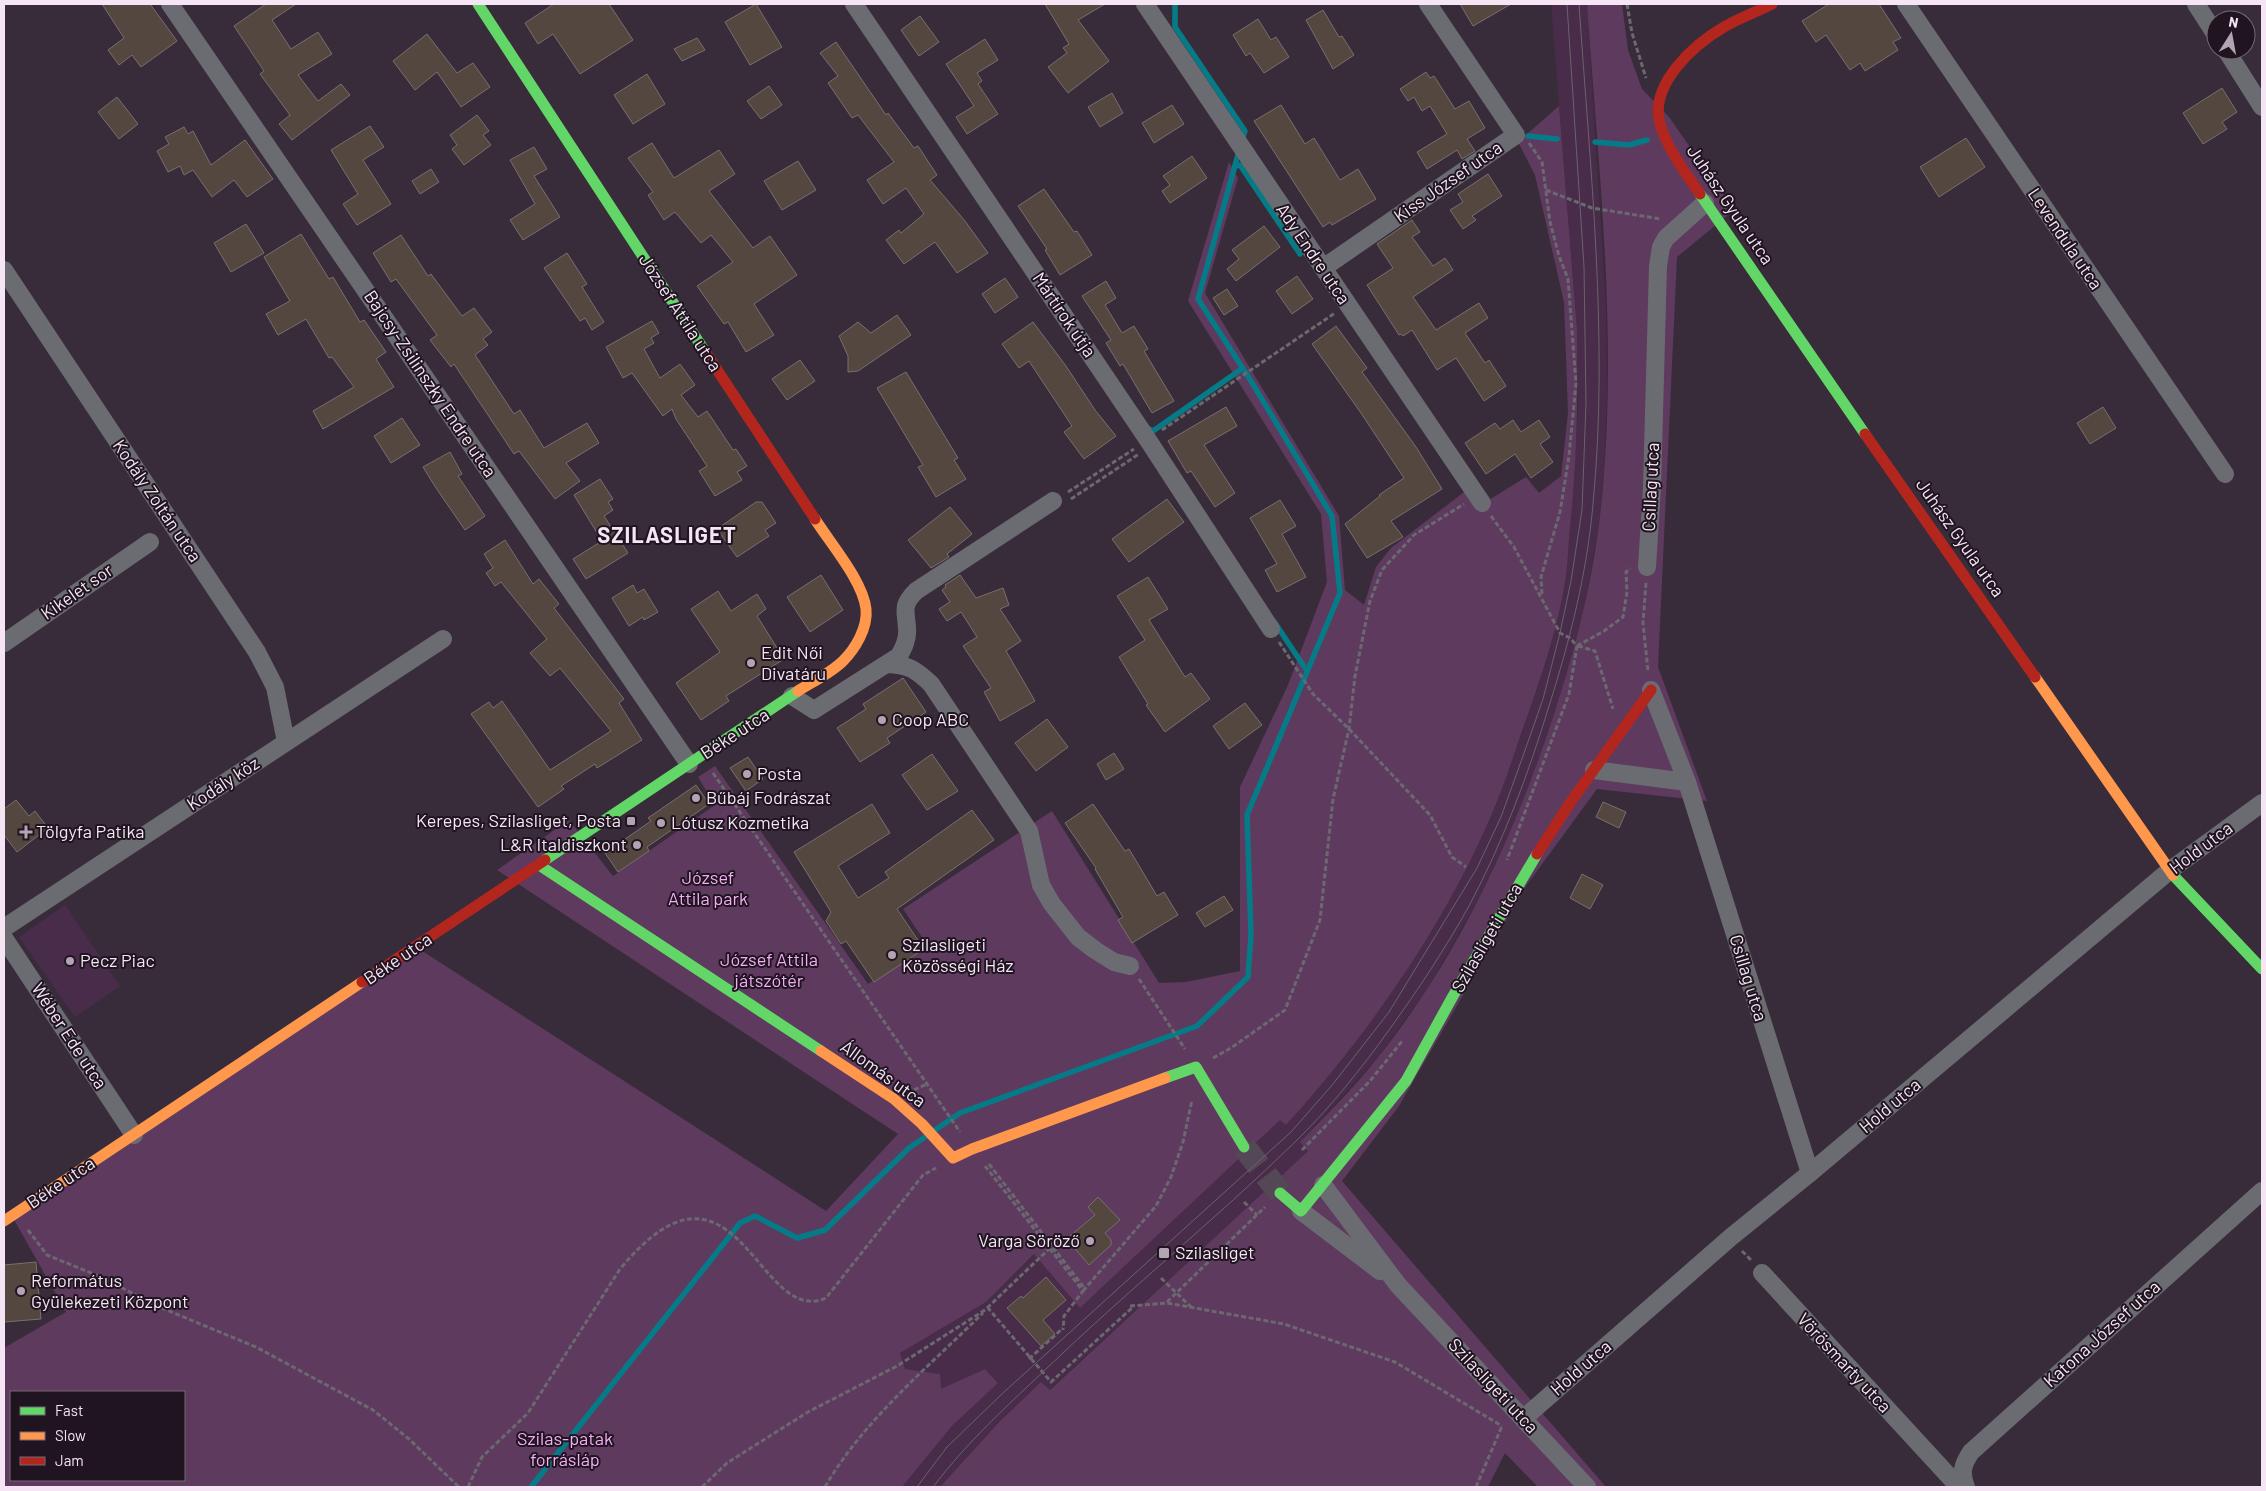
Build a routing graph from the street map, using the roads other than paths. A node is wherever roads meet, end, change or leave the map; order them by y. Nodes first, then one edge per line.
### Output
1 (170, 4) edge
2 (478, 4) edge
3 (854, 4) edge
4 (1145, 4) edge
5 (1428, 4) edge
6 (1772, 4) edge
7 (1906, 4) edge
8 (2196, 4) edge
9 (2206, 20) edge
10 (2232, 60) edge
11 (2262, 107) edge
12 (1705, 203) junction
13 (1323, 268) junction
14 (4, 270) edge
15 (2225, 474) dead end
16 (1480, 499) road end
17 (1061, 501) road end
18 (150, 542) dead end
19 (1640, 565) road end
20 (864, 628) joint
21 (1271, 629) road end
22 (443, 639) dead end
23 (4, 643) edge
24 (887, 664) junction
25 (1651, 690) joint
26 (792, 696) junction
27 (286, 742) junction
28 (696, 760) junction
29 (1594, 770) junction
30 (1687, 782) junction
31 (2262, 803) edge
32 (539, 865) junction
33 (2169, 871) junction
34 (4, 928) edge
35 (4, 938) edge
36 (1130, 966) road end
37 (2262, 969) edge
38 (134, 1135) junction
39 (1244, 1147) tunnel mouth
40 (1810, 1173) junction
41 (1323, 1185) junction
42 (2262, 1191) edge
43 (1280, 1193) tunnel mouth
44 (1301, 1211) junction
45 (4, 1221) edge
46 (1762, 1273) road end
47 (1398, 1285) junction
48 (1524, 1418) junction
49 (1587, 1487) edge
50 (1959, 1487) edge
51 (1966, 1487) edge

1 - 28 street, Bajcsy-Zsilinszky Endre utca
2 - 20 street, József Attila utca
3 - 21 street, Mártírok útja
4 - 13 street, Ady Endre utca
5 - 13 street, Kiss József utca
6 - 12 street, Juhász Gyula utca
7 - 15 street, Levendula utca
8 - 9 street
10 - 11 street
12 - 19 street, Csillag utca
12 - 33 street, Juhász Gyula utca
13 - 16 street, Ady Endre utca
14 - 27 street, Kodály Zoltán utca
17 - 24 street
18 - 23 street, Kikelet sor
20 - 26 street, Béke utca
22 - 27 street, Kodály köz
24 - 26 street
24 - 36 street
25 - 29 street, Szilasligeti utca
25 - 30 street, Csillag utca
26 - 28 street, Béke utca
27 - 34 street, Kodály köz
28 - 32 street, Béke utca
29 - 30 street
29 - 41 street, Szilasligeti utca
30 - 40 street, Csillag utca
31 - 33 street, Hold utca
32 - 38 street, Béke utca
32 - 39 street, Állomás utca
33 - 37 street, Juhász Gyula utca
33 - 40 street, Hold utca
35 - 38 street, Wéber Ede utca
38 - 45 street, Béke utca
40 - 48 street, Hold utca
41 - 44 street, Szilasligeti utca
41 - 47 street, Szilasligeti utca
42 - 51 street, Katona József utca
43 - 44 street, Szilasligeti utca
44 - 47 street, Szilasligeti utca
46 - 50 street, Vörösmarty utca
47 - 48 street, Szilasligeti utca
48 - 49 street, Szilasligeti utca

